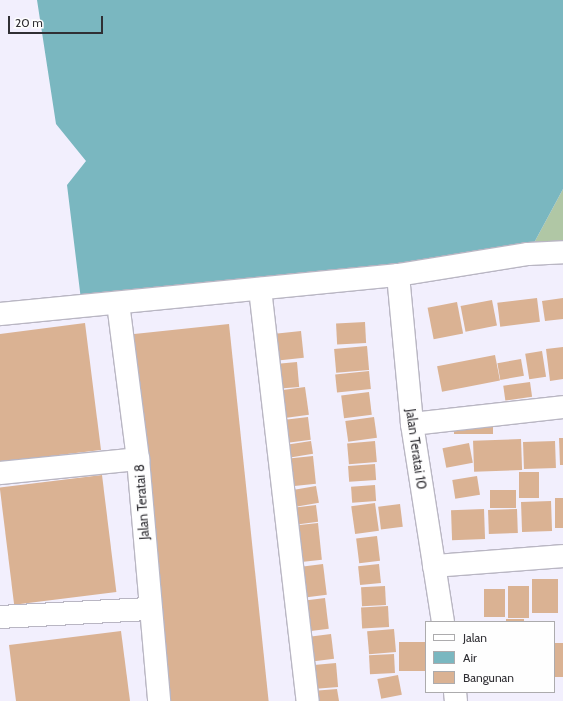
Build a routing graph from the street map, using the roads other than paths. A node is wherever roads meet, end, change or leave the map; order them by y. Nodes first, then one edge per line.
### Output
1 (563, 252) edge
2 (398, 275) junction
3 (260, 289) junction
4 (118, 303) junction
5 (0, 314) edge
6 (563, 407) edge
7 (412, 424) junction
8 (138, 459) junction
9 (0, 473) edge
10 (563, 556) edge
11 (434, 566) junction
12 (150, 609) junction
13 (0, 617) edge
14 (443, 621) edge
15 (159, 701) edge
16 (308, 701) edge

1 - 2 street
2 - 3 street
2 - 7 street, Jalan Teratai 10
3 - 4 street
3 - 16 street
4 - 5 street
4 - 8 street, Jalan Teratai 8
6 - 7 street
7 - 11 street, Jalan Teratai 10
8 - 9 street
8 - 12 street, Jalan Teratai 8
10 - 11 street
11 - 14 street, Jalan Teratai 10
12 - 13 street
12 - 15 street, Jalan Teratai 8

